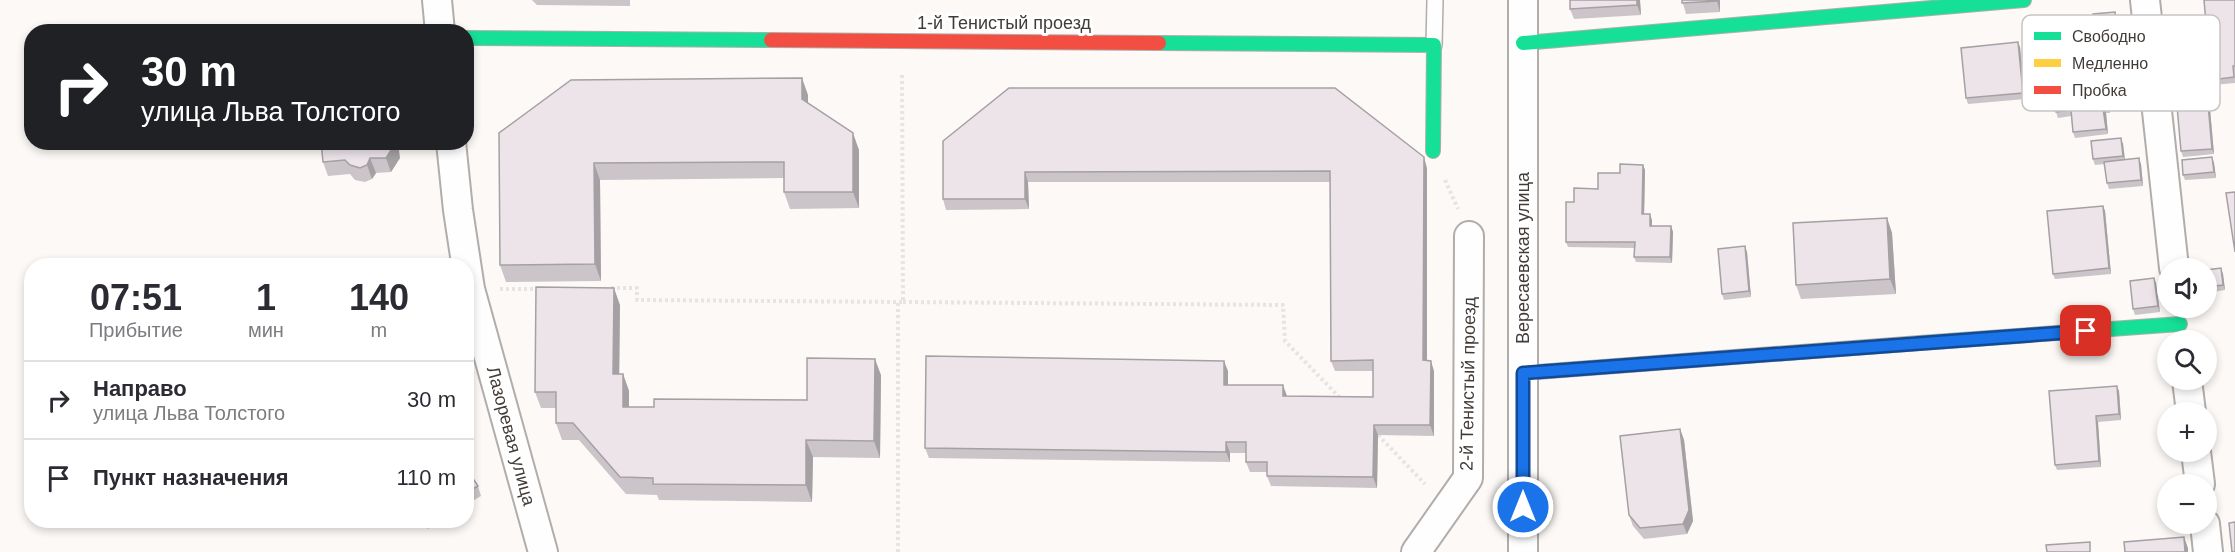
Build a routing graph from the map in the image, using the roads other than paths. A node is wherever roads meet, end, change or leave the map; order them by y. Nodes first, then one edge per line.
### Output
1 (437, 0) edge
2 (1435, 0) edge
3 (1523, 0) edge
4 (2024, 0) edge
5 (2145, 0) edge
6 (2147, 15) edge
7 (439, 24) edge
8 (474, 38) edge
9 (1523, 43) junction
10 (1434, 45) junction
11 (2157, 111) edge
12 (452, 150) edge
13 (1433, 151) road end
14 (1469, 236) road end
15 (465, 258) edge
16 (2173, 258) edge
17 (474, 303) edge
18 (2180, 324) edge
19 (1523, 373) junction
20 (2206, 534) edge
21 (543, 552) edge
22 (1416, 552) edge
23 (1523, 552) edge
24 (2208, 552) edge

1 - 7 street
2 - 10 lane
3 - 9 street, Вересаевская улица
4 - 9 street
5 - 6 street
8 - 10 street, 1-й Тенистый проезд
9 - 19 street, Вересаевская улица
10 - 13 street
11 - 16 street
12 - 15 street, Лазоревая улица
14 - 22 street, 2-й Тенистый проезд
17 - 21 street, Лазоревая улица
18 - 19 street
19 - 23 street, Вересаевская улица
20 - 24 street

